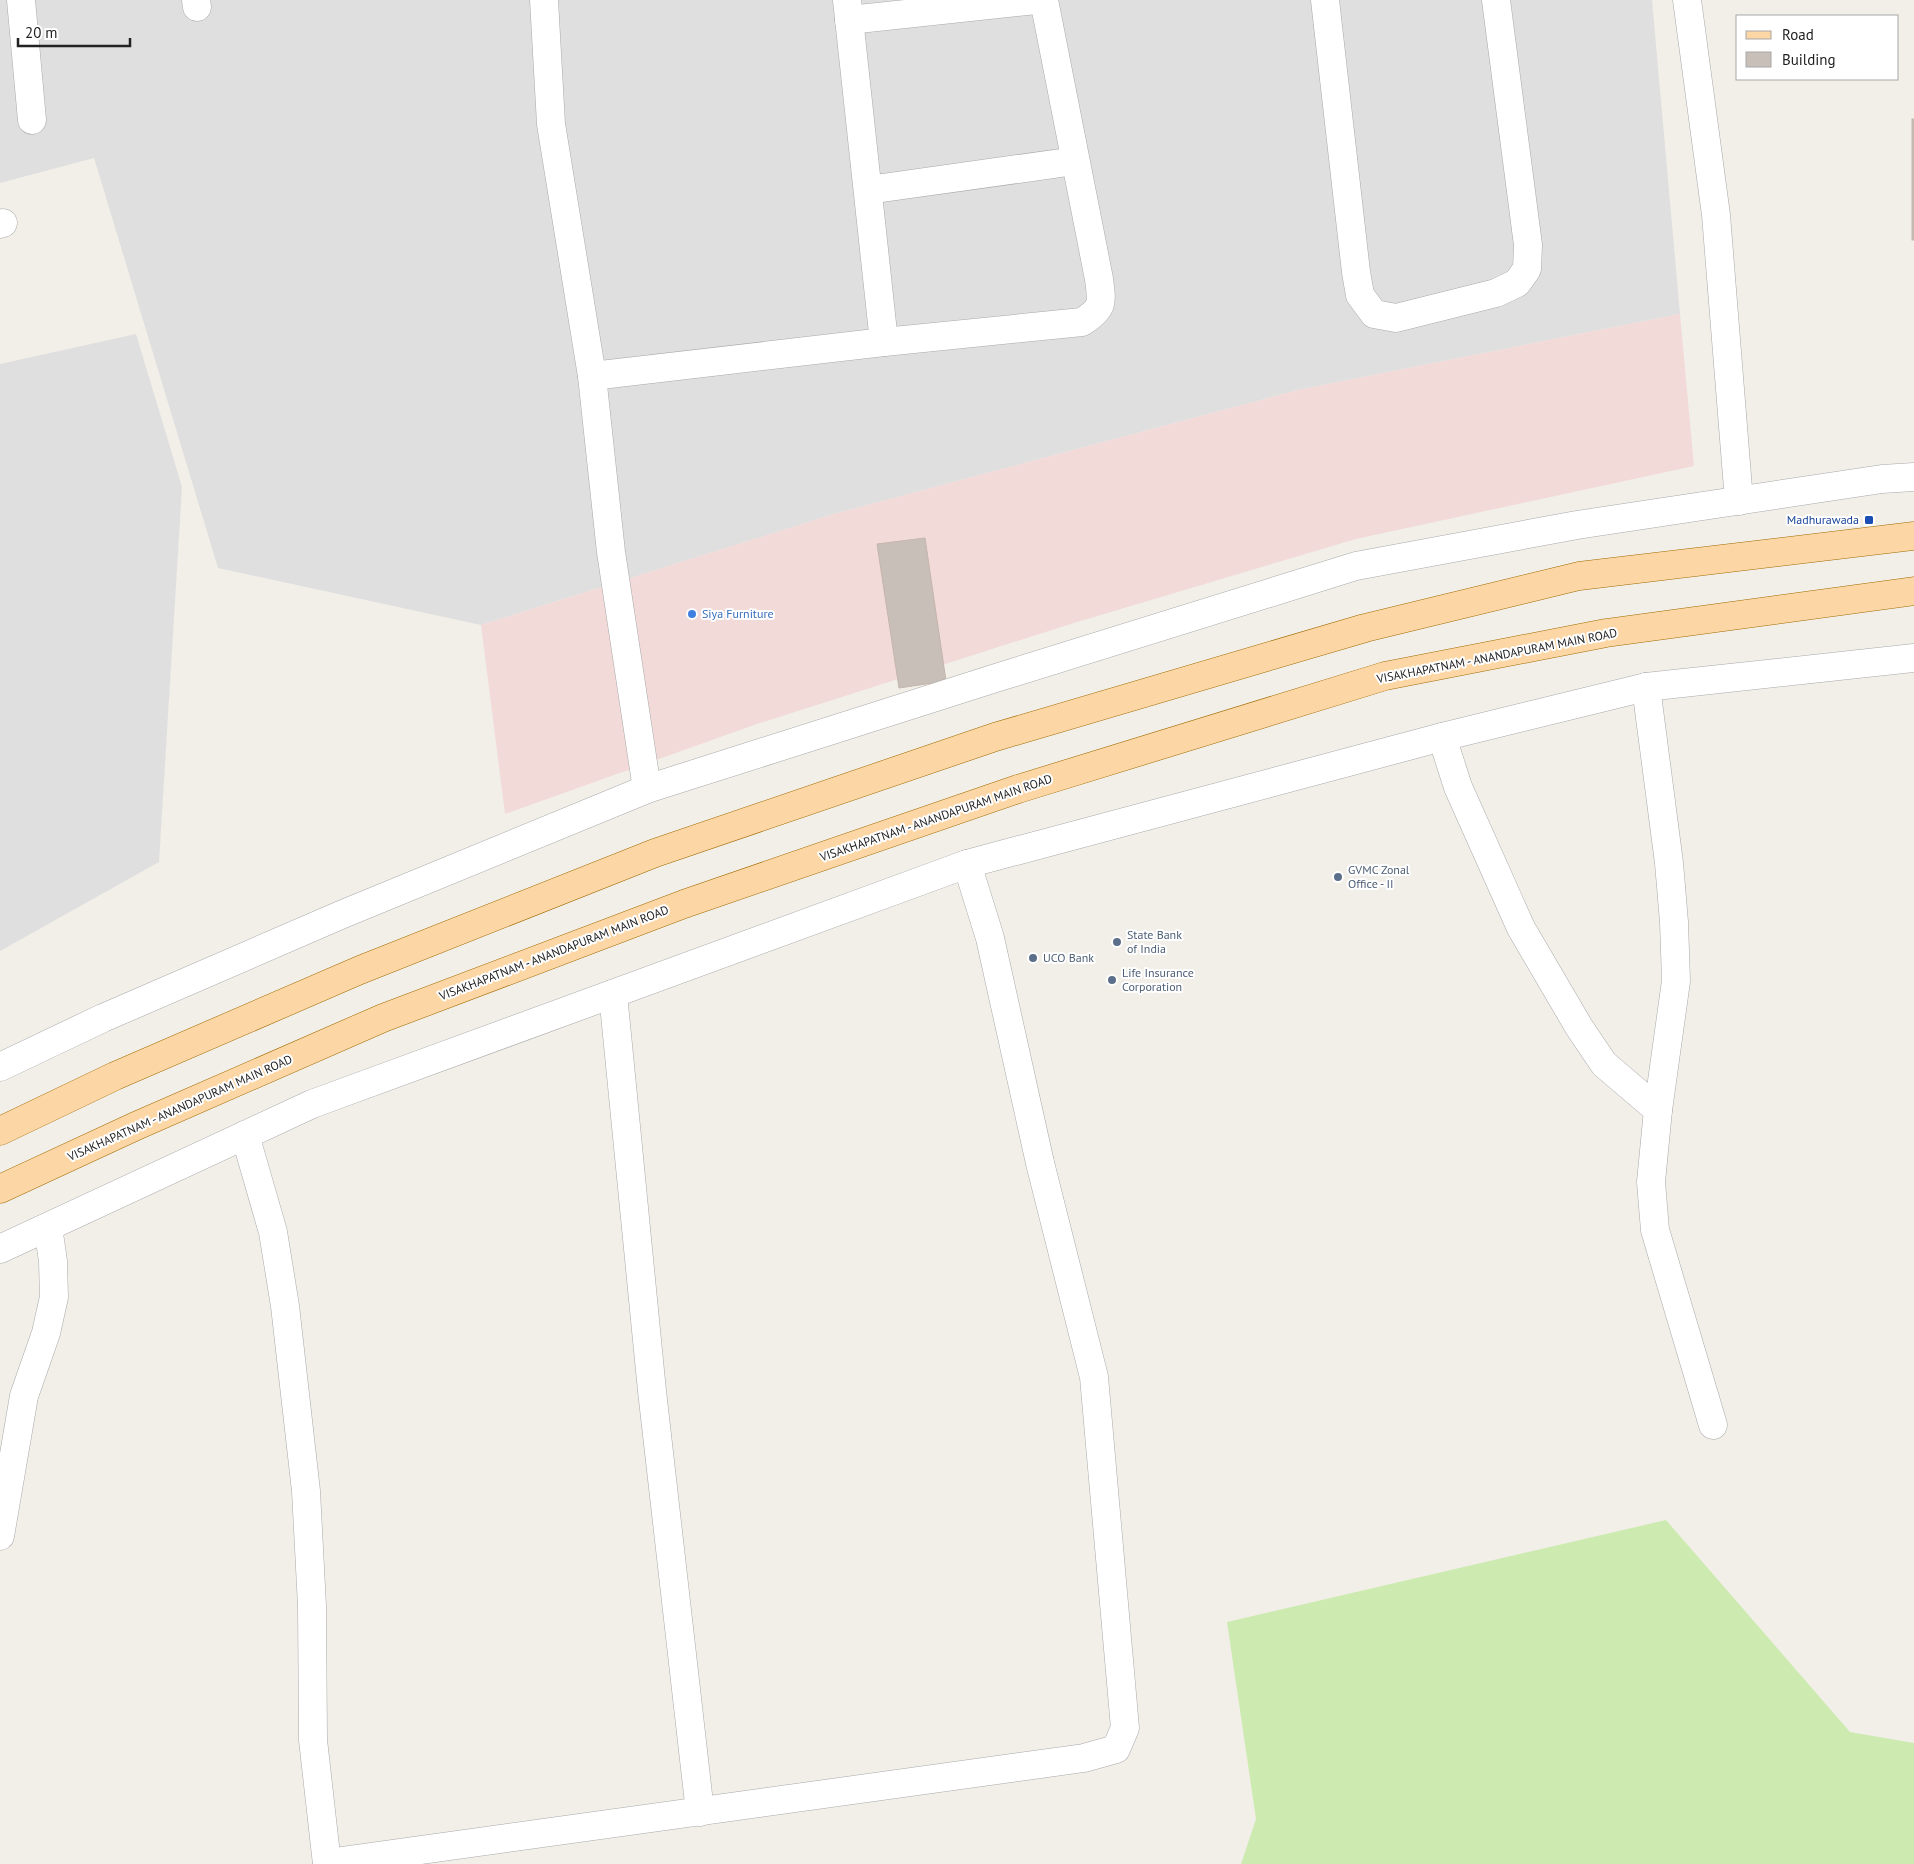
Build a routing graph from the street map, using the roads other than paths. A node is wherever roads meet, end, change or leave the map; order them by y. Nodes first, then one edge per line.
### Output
1 (21, 0) edge
2 (544, 0) edge
3 (1036, 0) edge
4 (1044, 0) edge
5 (1325, 0) edge
6 (1496, 0) edge
7 (1687, 0) edge
8 (848, 10) edge
9 (32, 120) dead end
10 (1075, 161) junction
11 (868, 190) junction
12 (884, 342) junction
13 (592, 376) junction
14 (1914, 477) edge
15 (1739, 501) junction
16 (1914, 536) edge
17 (1914, 591) edge
18 (1914, 658) edge
19 (1646, 686) junction
20 (1442, 737) junction
21 (647, 789) junction
22 (967, 864) junction
23 (613, 994) junction
24 (0, 1067) edge
25 (1658, 1110) junction
26 (0, 1131) edge
27 (245, 1135) junction
28 (0, 1189) edge
29 (48, 1226) junction
30 (0, 1249) edge
31 (1713, 1425) dead end
32 (0, 1536) edge
33 (700, 1812) junction
34 (327, 1864) edge

1 - 9 street
2 - 13 street
3 - 8 street
4 - 10 street
5 - 6 street
7 - 15 street
8 - 11 street
10 - 11 street
10 - 12 street
11 - 12 street
12 - 13 street
13 - 21 street
14 - 15 street
15 - 21 street
16 - 26 main road
17 - 28 main road, VISAKHAPATNAM - ANANDAPURAM MAIN ROAD
18 - 19 street
19 - 20 street
19 - 25 street
20 - 22 street
20 - 25 street
21 - 24 street
22 - 23 street
22 - 33 street
23 - 27 street
23 - 33 street
25 - 31 street
27 - 29 street
27 - 34 street
29 - 30 street
29 - 32 street
33 - 34 street

